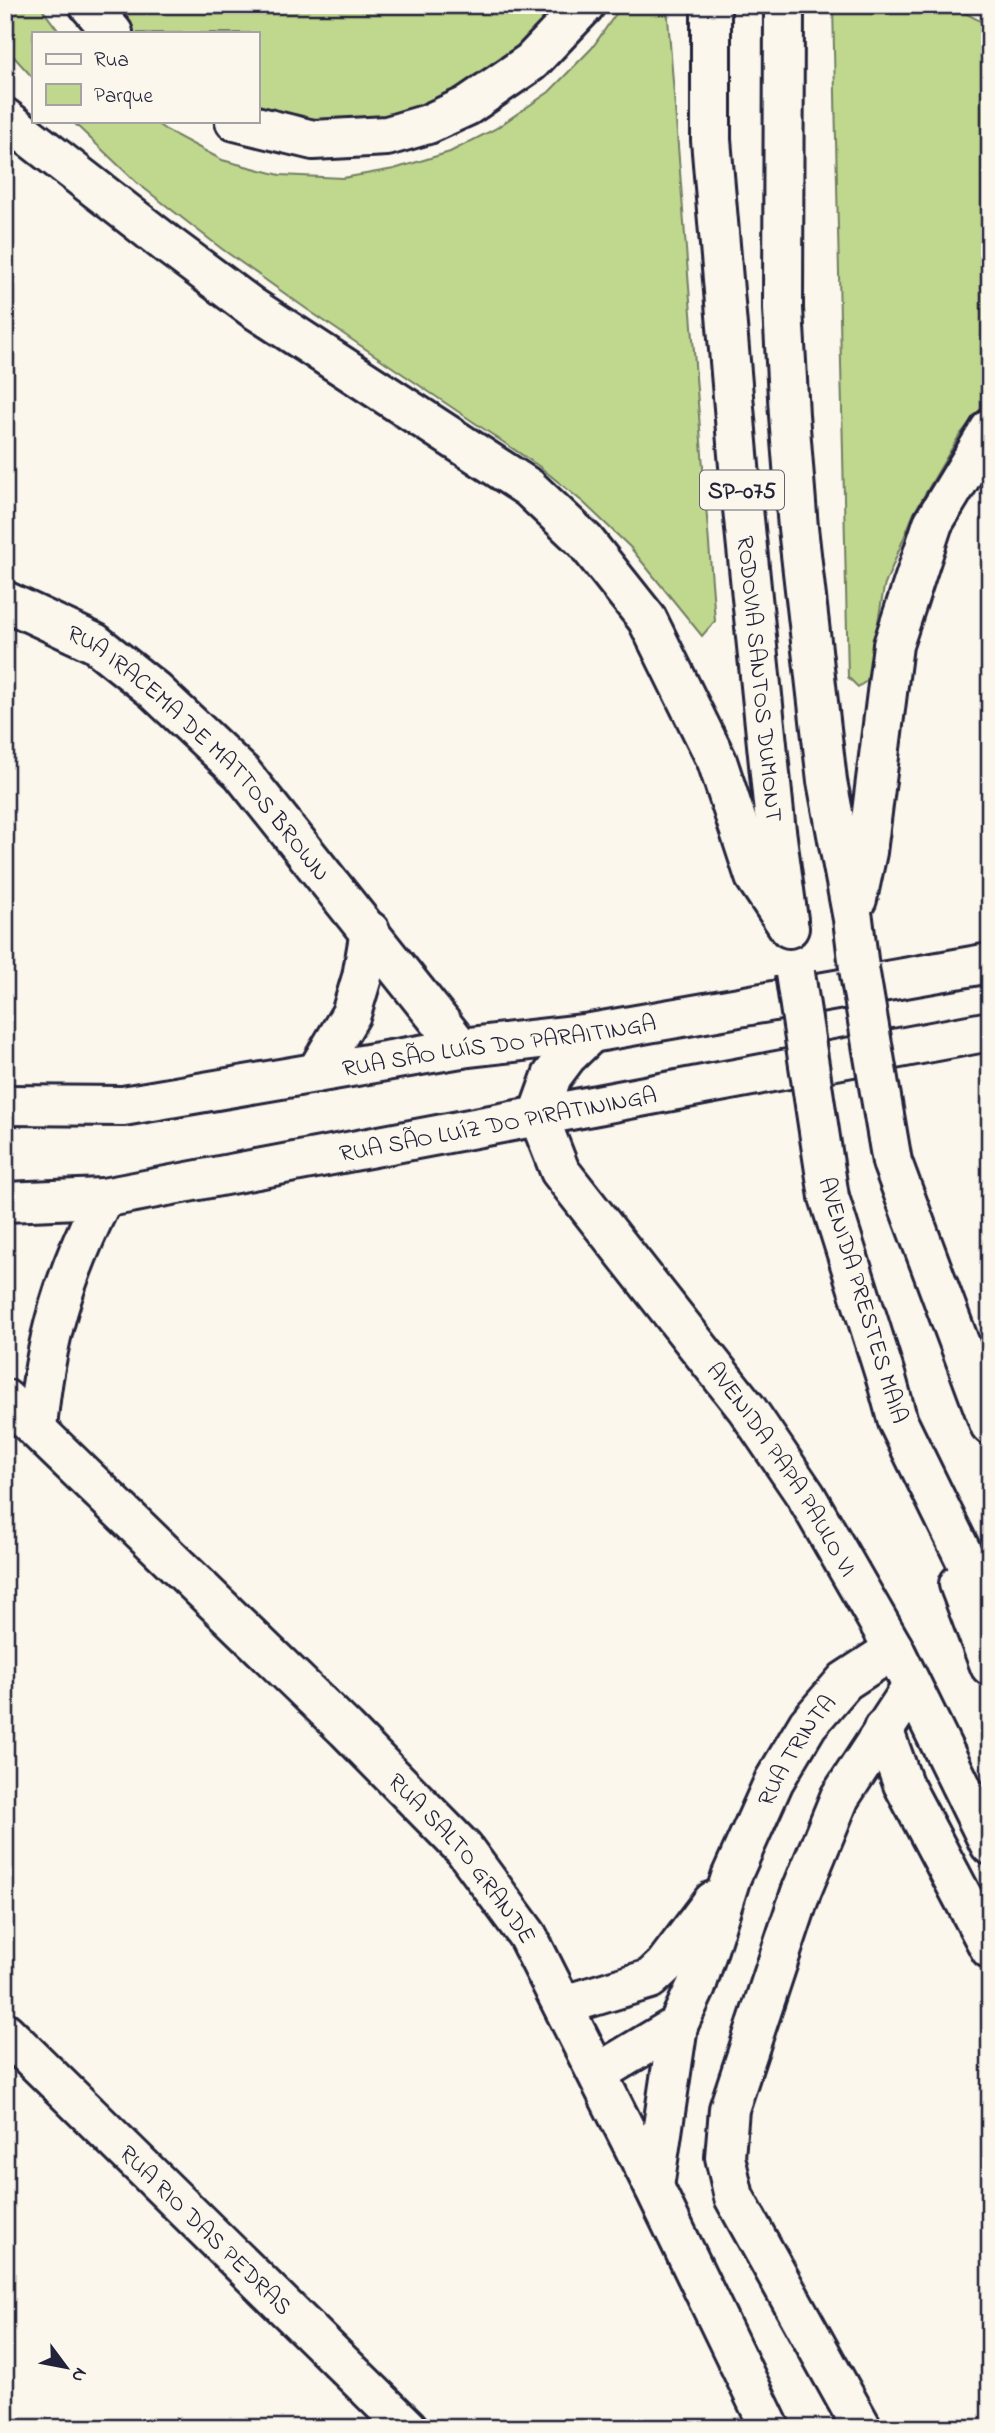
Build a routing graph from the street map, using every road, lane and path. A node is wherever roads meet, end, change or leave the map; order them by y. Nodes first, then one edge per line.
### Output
1 (89, 5) edge
2 (585, 5) edge
3 (711, 5) edge
4 (784, 5) edge
5 (112, 32) edge
6 (5, 118) edge
7 (239, 122) edge
8 (990, 429) edge
9 (5, 601) edge
10 (853, 919) junction
11 (789, 928) junction
12 (370, 931) junction
13 (990, 963) edge
14 (795, 973) joint
15 (990, 1031) edge
16 (591, 1033) junction
17 (461, 1048) junction
18 (316, 1073) junction
19 (5, 1105) edge
20 (538, 1115) junction
21 (103, 1198) junction
22 (5, 1202) edge
23 (981, 1390) edge
24 (5, 1399) edge
25 (898, 1422) junction
26 (990, 1425) edge
27 (37, 1428) junction
28 (990, 1610) edge
29 (894, 1648) junction
30 (990, 1666) edge
31 (912, 1687) junction
32 (883, 1729) junction
33 (990, 1845) edge
34 (731, 1877) junction
35 (990, 1949) edge
36 (564, 2005) junction
37 (678, 2025) junction
38 (5, 2032) edge
39 (598, 2073) junction
40 (654, 2187) junction
41 (408, 2428) edge
42 (770, 2428) edge
43 (862, 2428) edge

1 - 5 main road
2 - 7 main road
3 - 11 main road, RODOVIA SANTOS DUMONT / SP-075
4 - 10 main road, SP-075
6 - 11 main road
8 - 10 main road
9 - 12 main road, RUA IRACEMA DE MATTOS BROWN
10 - 23 main road, SP-075, bridge
11 - 14 main road, RODOVIA SANTOS DUMONT / SP-075
12 - 17 main road, RUA IRACEMA DE MATTOS BROWN
12 - 18 main road
13 - 16 main road, RUA SÃO LUÍS DO PARAITINGA
14 - 25 main road, AVENIDA PRESTES MAIA, bridge
15 - 20 main road, RUA SÃO LUÍZ DO PIRATININGA
16 - 17 main road, RUA SÃO LUÍS DO PARAITINGA
16 - 20 main road
17 - 18 main road, RUA SÃO LUÍS DO PARAITINGA
18 - 19 main road, RUA SÃO LUÍS DO PARAITINGA
20 - 21 main road, RUA SÃO LUÍZ DO PIRATININGA
20 - 29 main road, AVENIDA PAPA PAULO VI
21 - 22 main road, RUA SÃO LUÍZ DO PIRATININGA
21 - 27 main road
23 - 26 main road
24 - 27 main road, RUA SALTO GRANDE
25 - 28 main road, AVENIDA PRESTES MAIA
25 - 30 main road
27 - 36 main road, RUA SALTO GRANDE
29 - 31 main road, AVENIDA PAPA PAULO VI
29 - 34 main road, RUA TRINTA
31 - 32 main road
31 - 33 main road, AVENIDA PAPA PAULO VI
32 - 35 main road
32 - 43 main road
34 - 36 main road, RUA TRINTA
34 - 37 main road, RUA TRINTA
36 - 39 main road, RUA SALTO GRANDE
37 - 39 main road
37 - 40 main road, RUA TRINTA
38 - 41 main road, RUA RIO DAS PEDRAS
39 - 40 main road, RUA SALTO GRANDE
40 - 42 main road, RUA SALTO GRANDE

